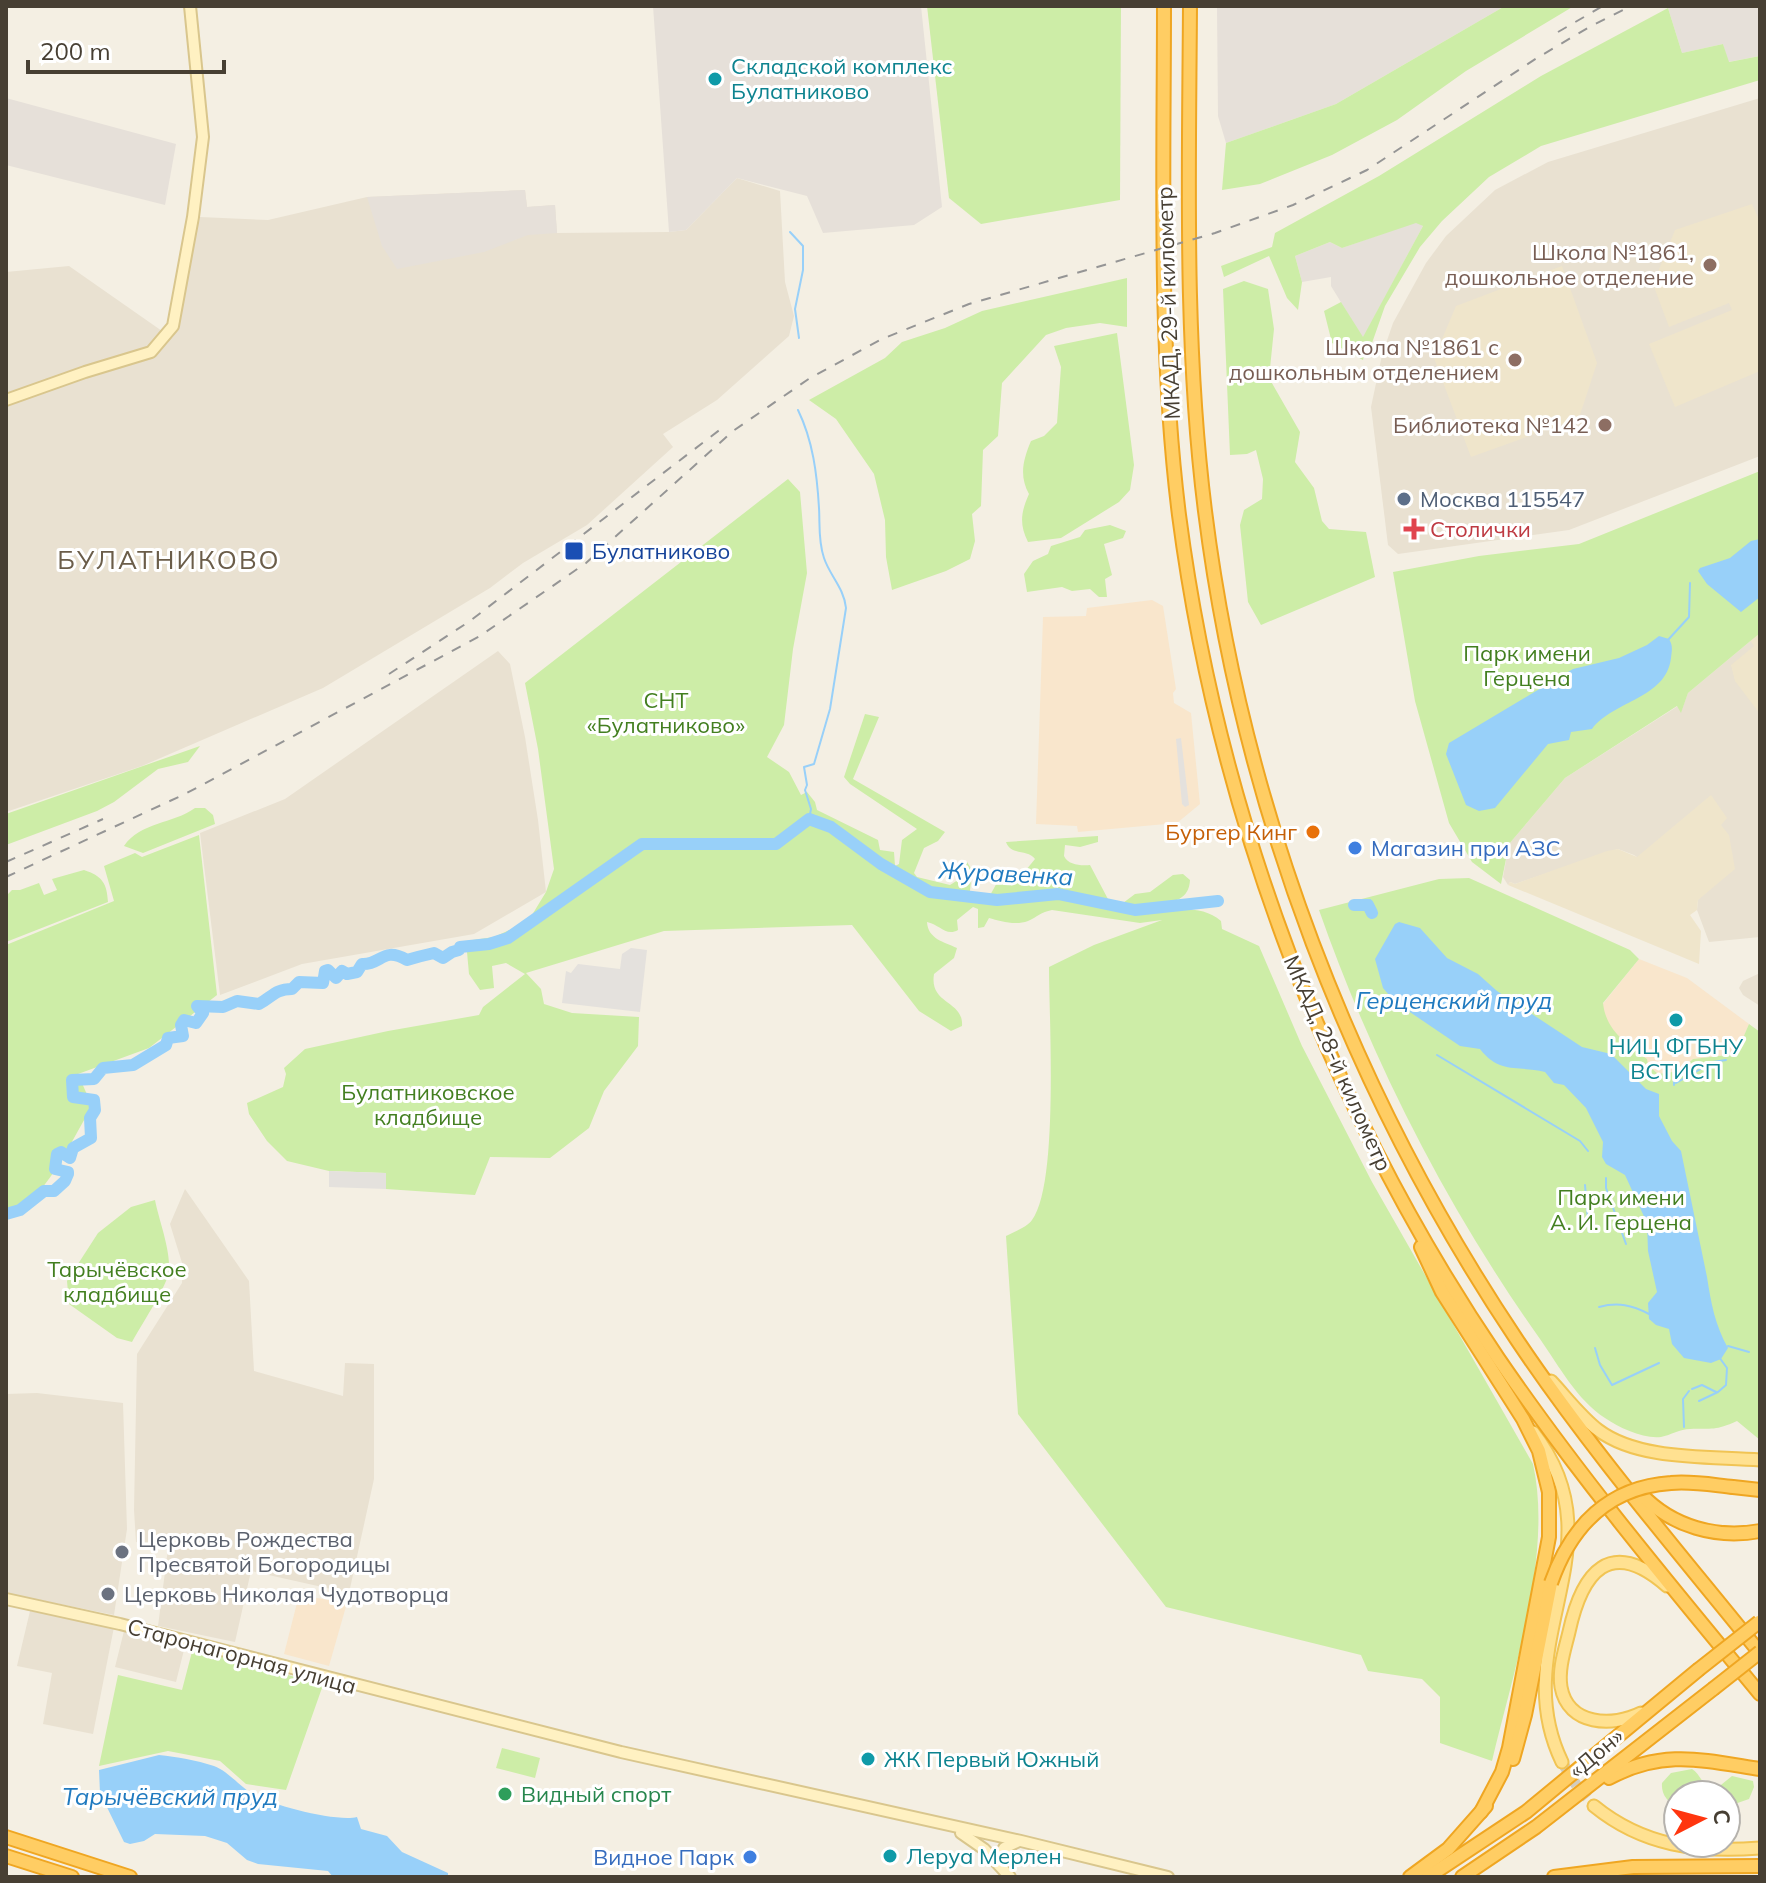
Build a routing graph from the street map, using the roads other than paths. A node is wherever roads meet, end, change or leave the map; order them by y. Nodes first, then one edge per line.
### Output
1 (190, 6) edge
2 (1164, 6) edge
3 (1190, 6) edge
4 (6, 400) edge
5 (1217, 595) joint
6 (1192, 599) joint
7 (1375, 1152) junction
8 (1519, 1343) junction
9 (1523, 1419) junction
10 (1587, 1437) junction
11 (1759, 1460) edge
12 (1760, 1490) edge
13 (1760, 1531) edge
14 (6, 1599) edge
15 (1688, 1606) junction
16 (1760, 1622) edge
17 (1760, 1653) edge
18 (1760, 1694) edge
19 (1645, 1711) junction
20 (1562, 1762) tunnel mouth
21 (1760, 1769) edge
22 (1578, 1795) junction
23 (1594, 1806) tunnel mouth
24 (1481, 1812) junction
25 (945, 1826) junction
26 (993, 1835) junction
27 (6, 1837) edge
28 (972, 1839) junction
29 (1021, 1841) junction
30 (1760, 1848) edge
31 (6, 1856) edge
32 (1760, 1866) edge
33 (1006, 1873) edge
34 (72, 1877) edge
35 (130, 1877) edge
36 (1168, 1877) edge
37 (1410, 1877) edge
38 (1428, 1877) edge
39 (1462, 1877) edge
40 (1554, 1877) edge

1 - 4 main road
2 - 6 highway, МКАД, 29-й километр
3 - 5 highway, МКАД, 29-й километр
5 - 8 highway, МКАД, 28-й километр
6 - 7 highway, МКАД, 28-й километр
7 - 9 highway
7 - 15 highway, МКАД, 28-й километр
8 - 10 highway, МКАД, 28-й километр
8 - 11 main road
9 - 20 main road
9 - 24 highway
10 - 13 highway
10 - 17 highway, МКАД, 28-й километр
12 - 24 highway, bridge
14 - 25 main road, Старонагорная улица
15 - 18 highway, МКАД, 28-й километр
15 - 19 main road
16 - 19 highway, «Дон», bridge
17 - 22 highway, «Дон», bridge
19 - 38 highway, «Дон»
21 - 22 highway
22 - 39 highway, «Дон»
23 - 30 main road
24 - 37 highway
25 - 26 main road
25 - 28 main road
26 - 28 main road
26 - 29 main road
27 - 35 highway
28 - 33 main road
29 - 33 main road
29 - 36 main road
31 - 34 highway
32 - 40 highway

